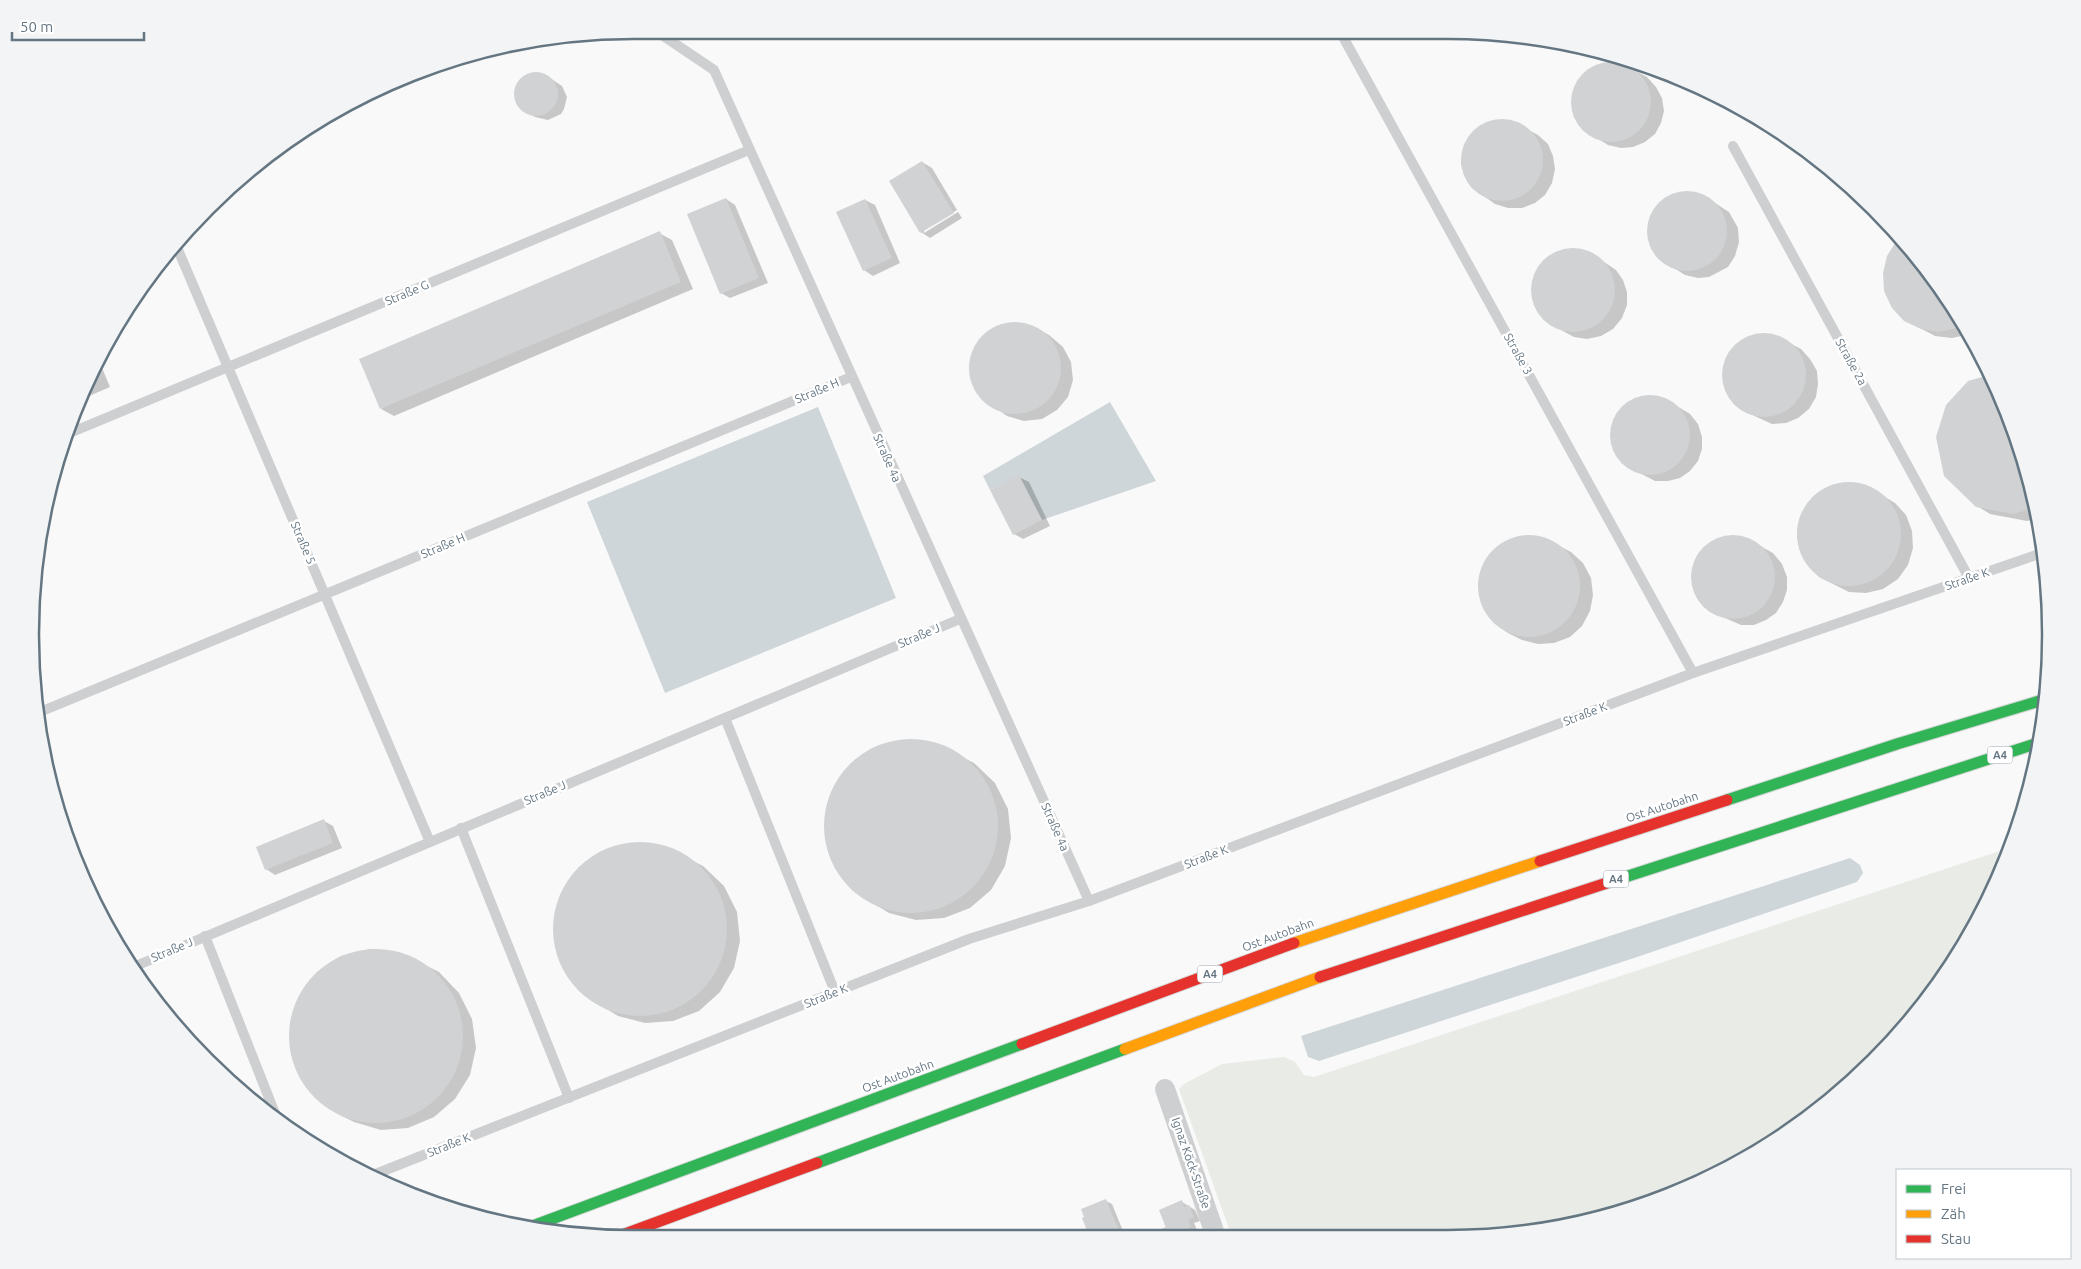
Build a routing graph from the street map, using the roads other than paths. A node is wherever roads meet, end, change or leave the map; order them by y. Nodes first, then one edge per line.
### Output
1 (668, 39) edge
2 (1344, 39) edge
3 (1733, 146) dead end
4 (749, 150) junction
5 (179, 251) edge
6 (228, 367) junction
7 (851, 378) junction
8 (75, 430) edge
9 (2037, 555) edge
10 (1969, 578) junction
11 (326, 595) junction
12 (960, 619) junction
13 (1694, 673) junction
14 (2038, 701) edge
15 (44, 710) edge
16 (725, 718) junction
17 (2032, 745) edge
18 (461, 828) junction
19 (430, 842) junction
20 (1088, 901) junction
21 (206, 936) junction
22 (139, 964) edge
23 (835, 992) junction
24 (1165, 1089) dead end
25 (569, 1098) junction
26 (273, 1108) edge
27 (379, 1173) edge
28 (542, 1223) edge
29 (636, 1230) edge
30 (1214, 1230) edge

1 - 4 lane, Straße 4a
2 - 13 lane, Straße 3
3 - 10 lane, Straße 2a
4 - 6 lane, Straße G
4 - 7 lane, Straße 4a
5 - 6 lane, Straße 5
6 - 8 lane, Straße G
6 - 11 lane, Straße 5
7 - 11 lane, Straße H
7 - 12 lane, Straße 4a
9 - 10 lane, Straße K
10 - 13 lane, Straße K
11 - 15 lane, Straße H
11 - 19 lane, Straße 5
12 - 16 lane, Straße J
12 - 20 lane, Straße 4a
13 - 20 lane, Straße K
14 - 28 highway, Ost Autobahn / A4
16 - 18 lane, Straße J
16 - 23 lane
17 - 29 highway, A4
18 - 19 lane, Straße J
18 - 25 lane
19 - 21 lane, Straße J
20 - 23 lane, Straße K
21 - 22 lane, Straße J
21 - 26 lane
23 - 25 lane, Straße K
24 - 30 street, Ignaz Köck-Straße
25 - 27 lane, Straße K

